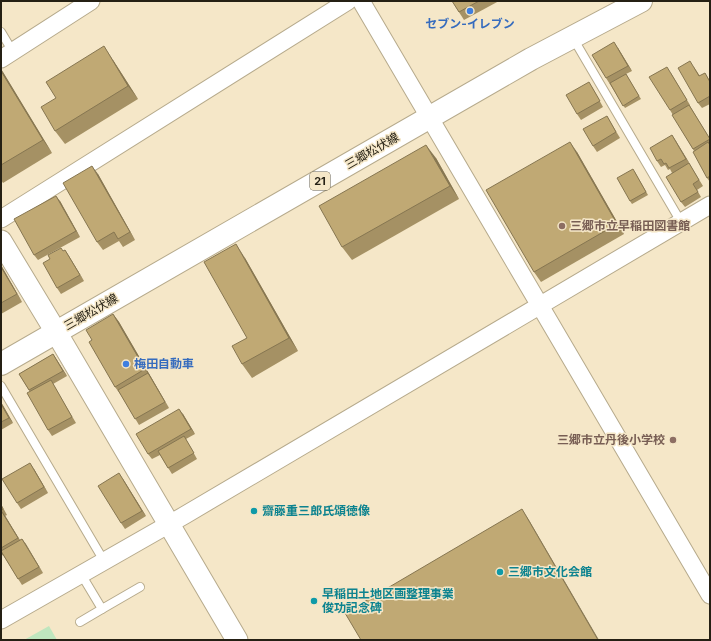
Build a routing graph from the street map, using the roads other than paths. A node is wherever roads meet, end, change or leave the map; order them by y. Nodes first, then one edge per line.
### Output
1 (348, 1) edge
2 (361, 1) edge
3 (641, 1) edge
4 (87, 2) edge
5 (1, 32) edge
6 (572, 36) junction
7 (7, 55) edge
8 (429, 118) junction
9 (710, 205) edge
10 (1, 219) edge
11 (681, 222) junction
12 (1, 240) edge
13 (540, 307) junction
14 (56, 332) junction
15 (1, 364) edge
16 (1, 386) edge
17 (169, 524) junction
18 (104, 561) junction
19 (81, 574) junction
20 (140, 587) dead end
21 (710, 595) edge
22 (102, 609) junction
23 (1, 620) edge
24 (80, 622) dead end
25 (237, 640) edge

1 - 10 street
2 - 8 street
3 - 6 main road, 三郷松伏線 / 21
4 - 7 street
5 - 7 lane
6 - 8 main road, 三郷松伏線 / 21
6 - 11 lane
8 - 13 street
8 - 14 main road, 三郷松伏線 / 21
9 - 11 street
11 - 13 street
12 - 14 street
13 - 17 street
13 - 21 street
14 - 15 main road, 三郷松伏線 / 21
14 - 17 street
16 - 18 lane
17 - 18 street
17 - 25 street
18 - 19 street
19 - 22 lane
19 - 23 street
20 - 22 lane
22 - 24 lane

